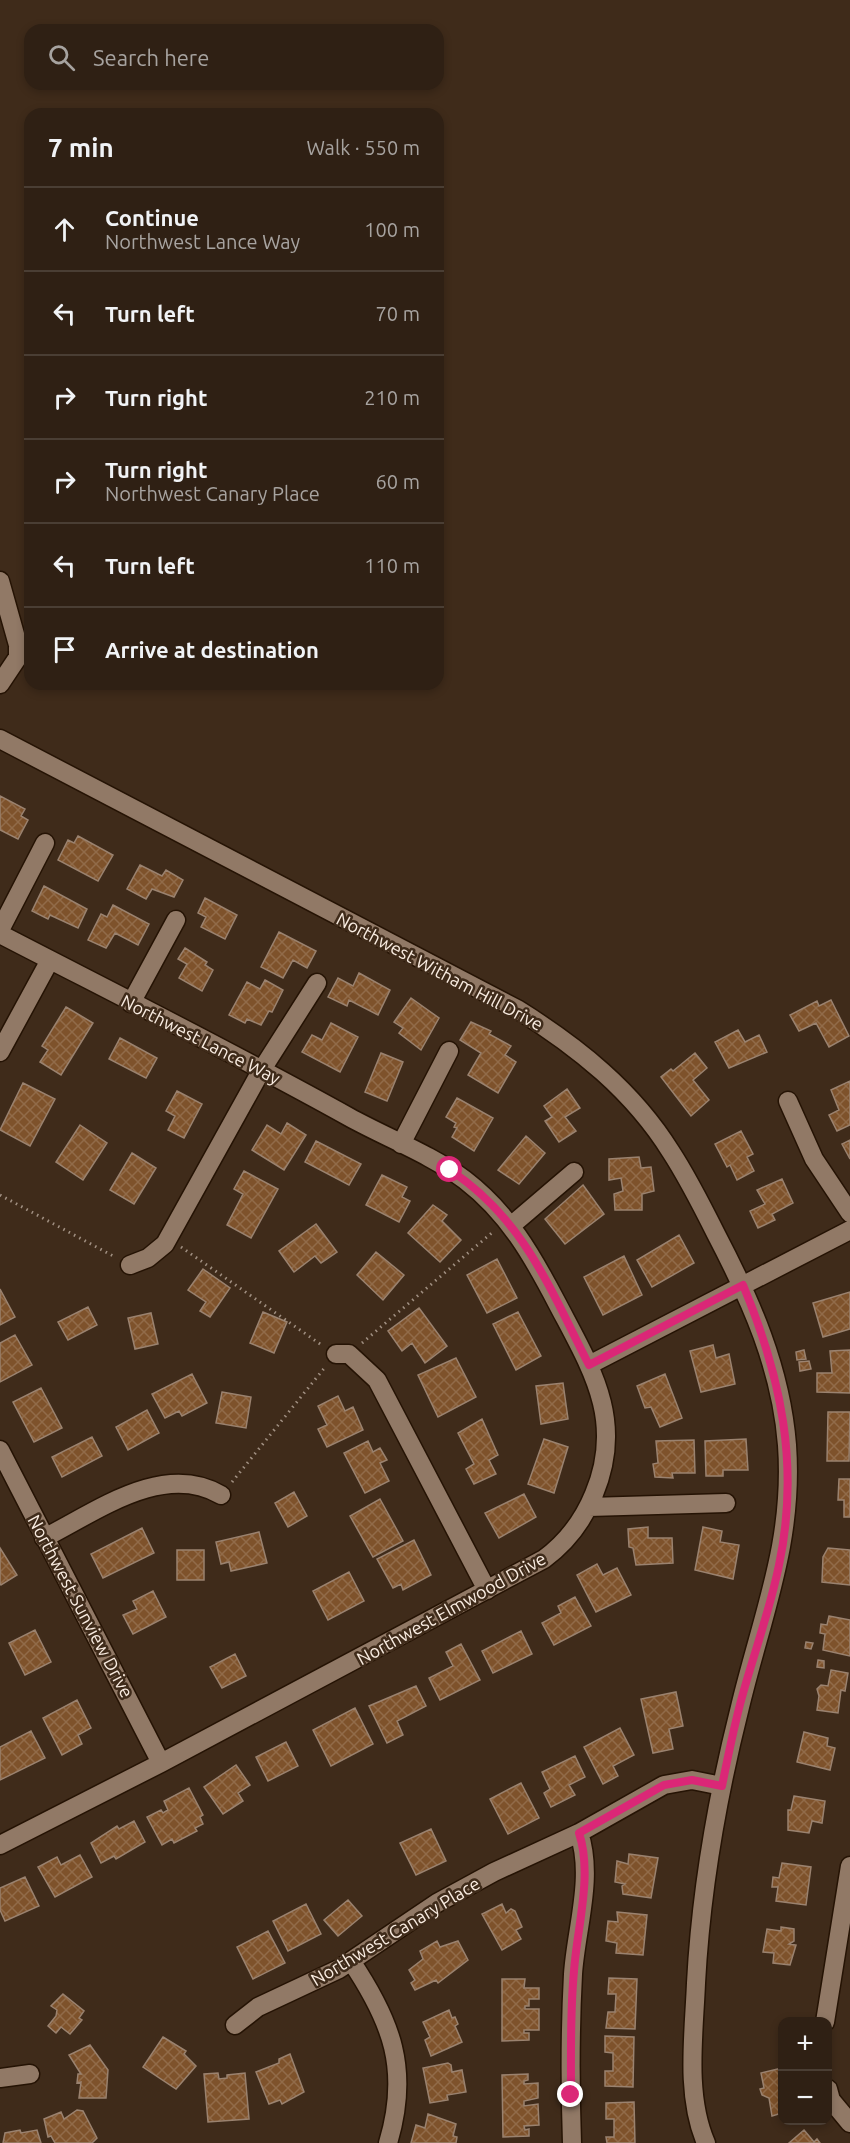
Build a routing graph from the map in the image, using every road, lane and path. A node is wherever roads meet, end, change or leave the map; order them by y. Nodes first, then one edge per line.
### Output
1 (0, 581) edge
2 (0, 684) edge
3 (0, 739) edge
4 (45, 843) dead end
5 (176, 920) dead end
6 (0, 932) edge
7 (50, 960) junction
8 (317, 983) dead end
9 (131, 1003) junction
10 (449, 1051) dead end
11 (0, 1052) edge
12 (261, 1071) junction
13 (789, 1101) dead end
14 (401, 1144) junction
15 (574, 1172) dead end
16 (0, 1195) edge
17 (850, 1213) edge
18 (509, 1222) junction
19 (850, 1230) edge
20 (168, 1239) junction
21 (130, 1265) joint
22 (743, 1285) junction
23 (342, 1354) junction
24 (589, 1365) junction
25 (0, 1450) edge
26 (221, 1495) joint
27 (726, 1503) dead end
28 (589, 1507) junction
29 (44, 1538) junction
30 (487, 1590) junction
31 (161, 1762) junction
32 (722, 1786) junction
33 (579, 1833) junction
34 (0, 1845) edge
35 (850, 1866) edge
36 (351, 1961) junction
37 (826, 2017) edge
38 (235, 2025) dead end
39 (30, 2074) dead end
40 (0, 2078) edge
41 (832, 2101) edge
42 (850, 2123) edge
43 (388, 2143) edge
44 (572, 2143) edge
45 (706, 2143) edge

1 - 2 street
3 - 22 street, Northwest Witham Hill Drive
4 - 6 street
5 - 9 street
6 - 7 street, Northwest Lance Way
7 - 9 street, Northwest Lance Way
7 - 11 street
8 - 12 street
9 - 12 street, Northwest Lance Way
10 - 14 street
12 - 14 street, Northwest Lance Way
12 - 20 street
13 - 17 street
14 - 18 street, Northwest Lance Way
15 - 18 street
16 - 21 path
18 - 23 path
18 - 24 street, Northwest Lance Way
19 - 22 street
20 - 21 street
20 - 23 path
22 - 24 street
22 - 32 street, Northwest Witham Hill Drive
23 - 26 path
23 - 30 street
24 - 28 street, Northwest Elmwood Drive
25 - 29 street, Northwest Sunview Drive
26 - 29 street
27 - 28 street
28 - 30 street, Northwest Elmwood Drive
29 - 31 street, Northwest Sunview Drive
30 - 31 street, Northwest Elmwood Drive
31 - 34 street, Northwest Elmwood Drive
32 - 33 street, Northwest Canary Place
32 - 45 street, Northwest Witham Hill Drive
33 - 36 street, Northwest Canary Place
33 - 44 street
35 - 37 street
36 - 38 street, Northwest Canary Place
36 - 43 street
39 - 40 street
41 - 42 street

